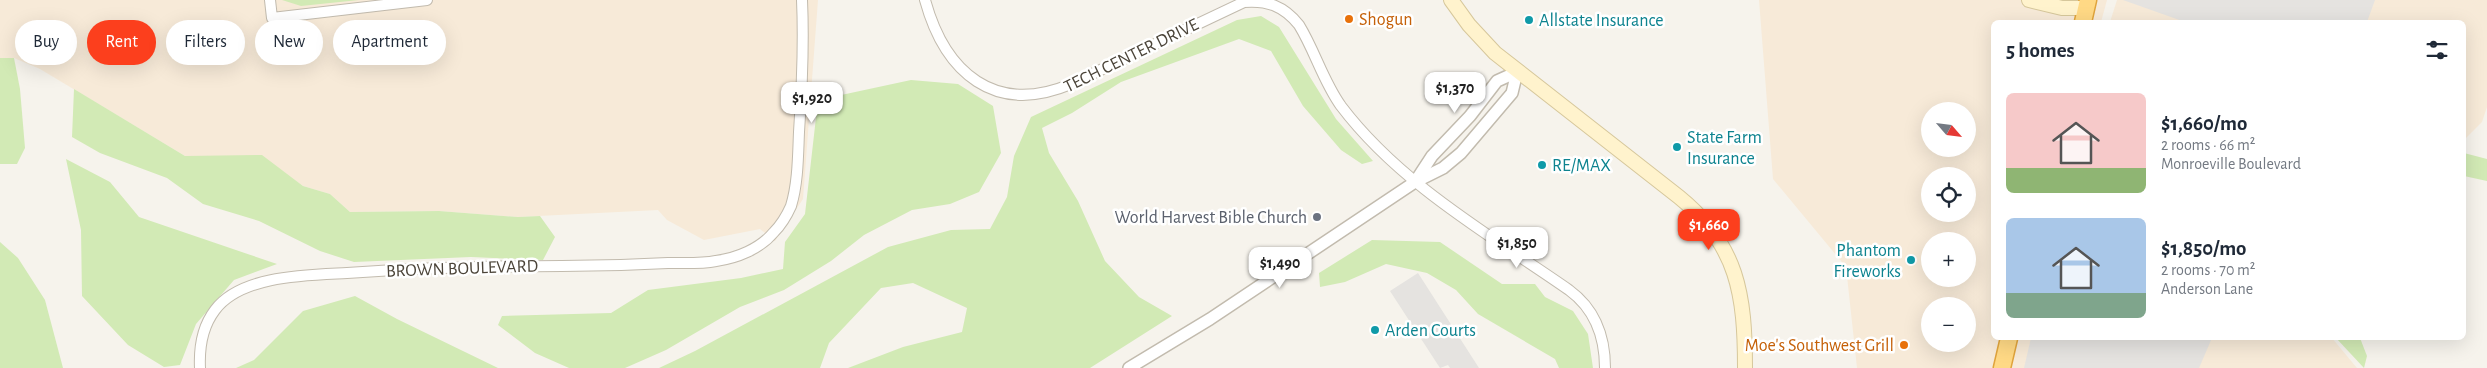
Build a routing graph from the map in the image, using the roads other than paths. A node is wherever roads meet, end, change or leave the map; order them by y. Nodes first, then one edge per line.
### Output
1 (270, 0) edge
2 (427, 0) edge
3 (802, 0) edge
4 (925, 0) edge
5 (1451, 0) edge
6 (2029, 0) edge
7 (2083, 8) edge
8 (1517, 72) junction
9 (1415, 182) junction
10 (2009, 340) edge
11 (200, 368) edge
12 (1128, 368) edge
13 (1606, 368) edge
14 (1745, 368) edge
15 (2002, 368) edge

1 - 2 street
3 - 11 street, BROWN BOULEVARD
4 - 9 street, TECH CENTER DRIVE
5 - 8 main road
6 - 7 main road
8 - 9 street
8 - 9 street
8 - 14 main road
9 - 12 street
9 - 13 street, TECH CENTER DRIVE
10 - 15 highway

